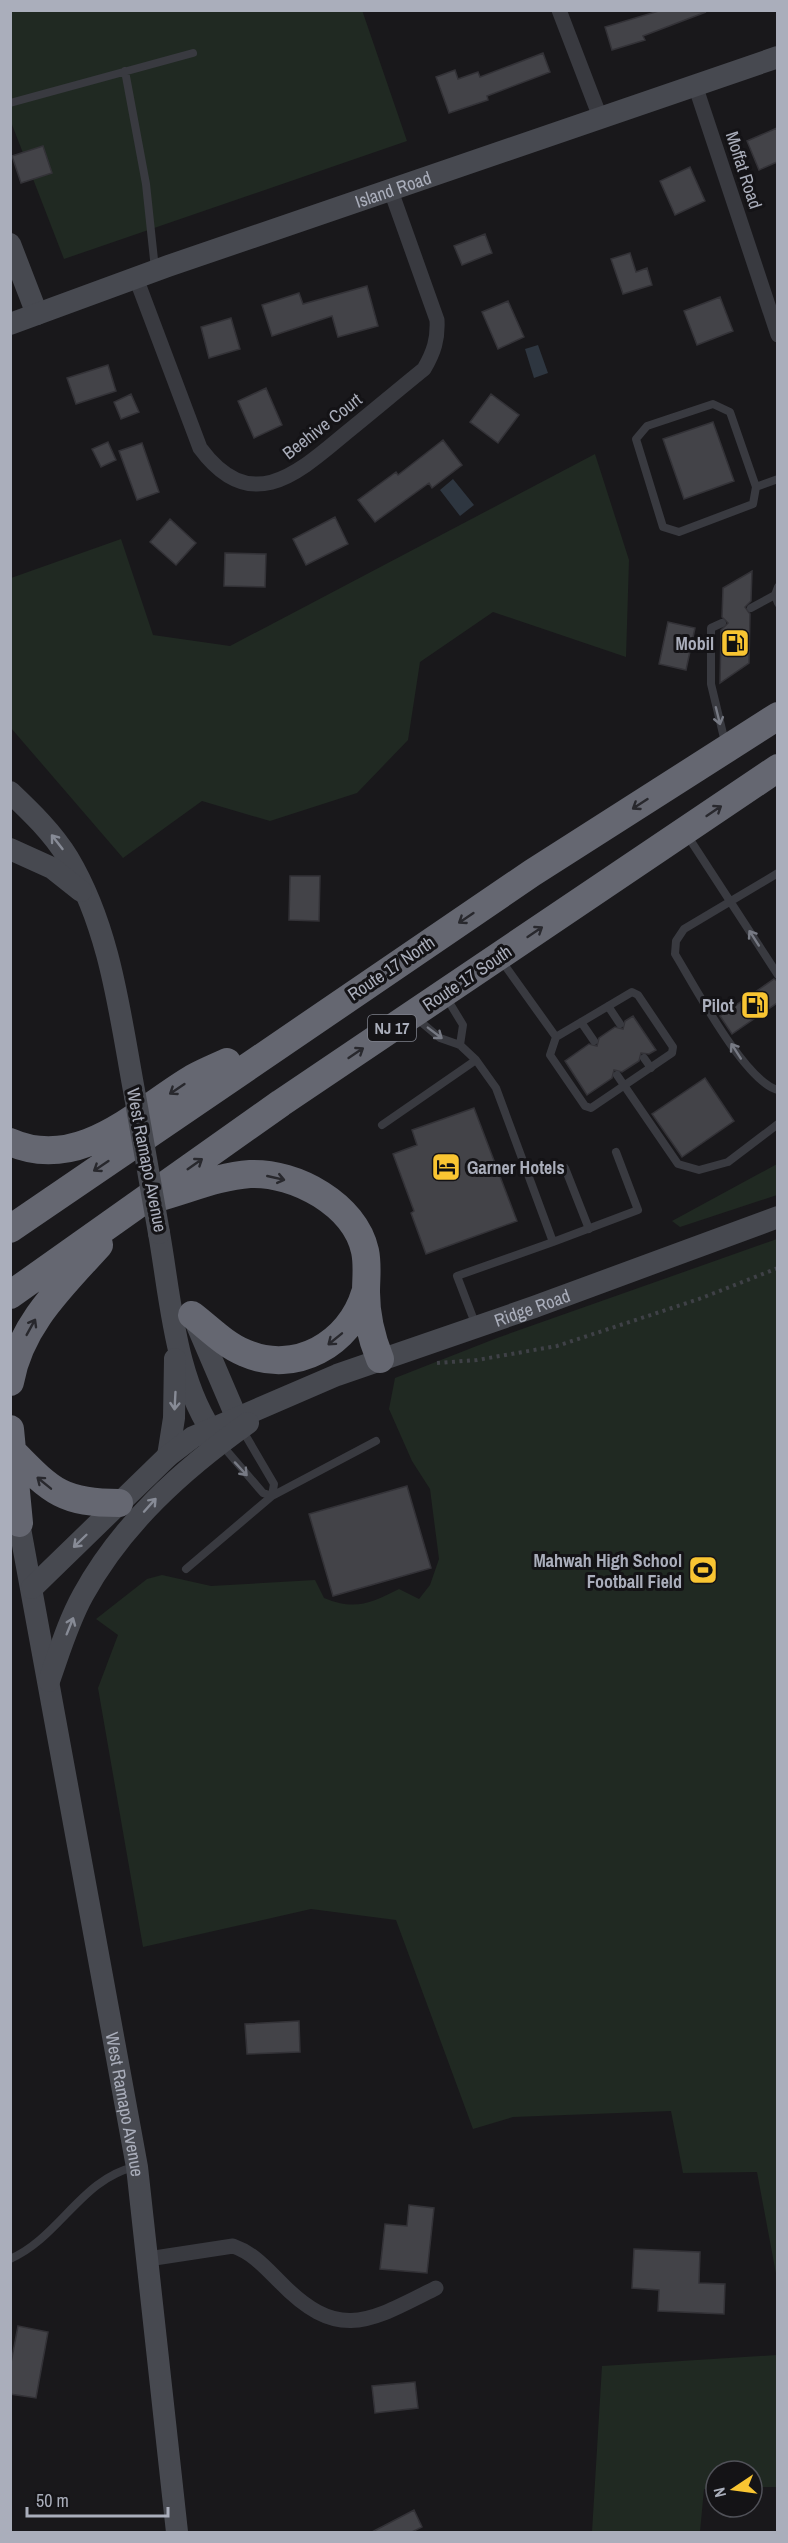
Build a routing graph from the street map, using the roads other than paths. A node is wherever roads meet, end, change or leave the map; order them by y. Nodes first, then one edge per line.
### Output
1 (559, 10) edge
2 (193, 53) dead end
3 (777, 57) edge
4 (125, 71) junction
5 (695, 85) junction
6 (10, 103) edge
7 (600, 117) junction
8 (392, 190) junction
9 (10, 244) edge
10 (146, 274) junction
11 (37, 314) junction
12 (10, 324) edge
13 (777, 335) edge
14 (777, 479) edge
15 (756, 487) junction
16 (777, 595) edge
17 (751, 608) dead end
18 (722, 623) dead end
19 (777, 716) edge
20 (726, 749) junction
21 (777, 768) edge
22 (10, 792) edge
23 (684, 831) junction
24 (12, 850) edge
25 (777, 873) edge
26 (84, 893) junction
27 (730, 901) junction
28 (498, 957) junction
29 (777, 975) edge
30 (444, 993) junction
31 (608, 1006) junction
32 (322, 1014) junction
33 (412, 1015) junction
34 (581, 1022) junction
35 (620, 1024) dead end
36 (556, 1037) junction
37 (594, 1041) dead end
38 (460, 1045) junction
39 (644, 1058) dead end
40 (476, 1059) junction
41 (651, 1068) junction
42 (617, 1076) dead end
43 (624, 1086) junction
44 (777, 1090) edge
45 (777, 1124) edge
46 (382, 1125) dead end
47 (10, 1142) edge
48 (616, 1152) dead end
49 (565, 1168) dead end
50 (138, 1203) junction
51 (777, 1217) edge
52 (10, 1229) edge
53 (589, 1229) junction
54 (553, 1242) junction
55 (366, 1291) junction
56 (10, 1295) edge
57 (182, 1308) junction
58 (476, 1326) junction
59 (380, 1359) junction
60 (10, 1382) edge
61 (239, 1423) junction
62 (215, 1436) junction
63 (13, 1442) edge
64 (376, 1442) dead end
65 (168, 1456) junction
66 (272, 1496) junction
67 (119, 1503) junction
68 (15, 1525) edge
69 (186, 1569) dead end
70 (32, 1588) junction
71 (49, 1681) junction
72 (137, 2167) junction
73 (10, 2259) edge
74 (148, 2259) junction
75 (436, 2288) dead end
76 (177, 2532) edge

1 - 7 street
2 - 4 lane
3 - 5 street, Island Road
4 - 6 lane
4 - 10 lane
5 - 7 street, Island Road
5 - 13 street, Moffat Road
7 - 8 street, Island Road
8 - 10 street, Island Road
8 - 10 street, Beehive Court
9 - 11 street
10 - 11 street, Island Road
11 - 12 street, Island Road
14 - 15 lane
15 - 15 lane
16 - 17 lane
18 -> 20 lane
19 - 20 highway, Route 17 North / NJ 17
20 -> 32 highway, Route 17 North / NJ 17
23 -> 21 highway, Route 17 South / NJ 17
26 -> 22 street, West Ramapo Avenue
23 - 27 lane
28 -> 23 highway, Route 17 South / NJ 17
24 - 26 street, West Ramapo Avenue
25 - 27 lane
26 - 57 street, West Ramapo Avenue, bridge
29 -> 27 lane
44 -> 27 lane
28 - 30 highway, Route 17 South / NJ 17
28 - 36 lane
30 - 33 highway, Route 17 South / NJ 17
30 - 38 lane
31 - 34 lane
31 - 35 lane
31 - 41 lane
32 -> 47 highway
32 -> 52 highway, Route 17 North / NJ 17
33 -> 38 lane
50 -> 33 highway, Route 17 South / NJ 17
34 - 36 lane
34 - 37 lane
36 - 43 lane
38 - 40 lane
39 - 41 lane
40 - 46 lane
40 - 54 lane
41 - 43 lane
42 - 43 lane
43 - 45 lane
48 - 53 lane
49 - 53 lane
50 -> 55 highway
50 - 56 highway, Route 17 South / NJ 17
60 -> 50 highway
51 - 58 street, Ridge Road
53 - 54 lane
54 - 58 lane
55 -> 57 highway
55 - 59 highway
57 - 61 street
57 - 62 street
57 -> 65 street
58 - 59 street, Ridge Road
59 - 61 street, Ridge Road
61 - 62 street
61 - 66 lane
62 - 65 street
62 -> 66 lane
71 -> 62 street
67 -> 63 highway
63 - 68 highway
64 - 66 lane
65 - 67 street
66 - 69 lane
67 -> 70 street
68 - 70 street, West Ramapo Avenue
70 - 71 street, West Ramapo Avenue
71 - 72 street, West Ramapo Avenue
72 - 73 lane
72 - 74 street, West Ramapo Avenue
74 - 75 street
74 - 76 street, West Ramapo Avenue

